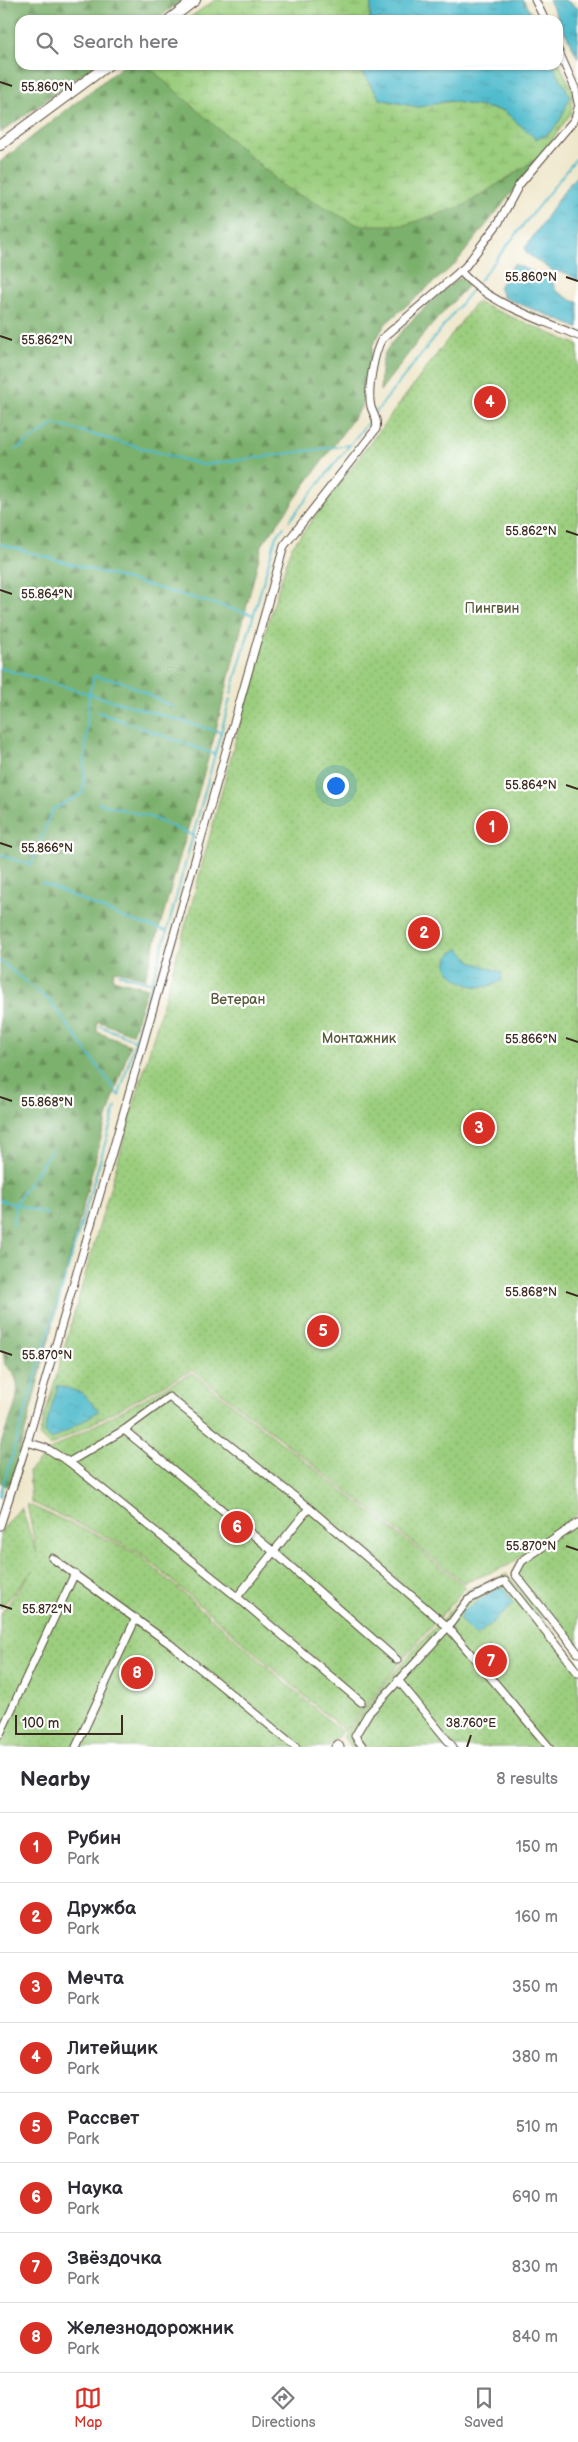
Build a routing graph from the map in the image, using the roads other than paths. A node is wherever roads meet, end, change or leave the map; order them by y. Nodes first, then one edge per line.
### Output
1 (195, 0) edge
2 (535, 0) edge
3 (176, 15) edge
4 (542, 15) edge
5 (563, 61) edge
6 (101, 70) edge
7 (578, 103) edge
8 (578, 108) edge
9 (0, 145) edge
10 (460, 271) junction
11 (578, 336) edge
12 (124, 1430) junction
13 (28, 1442) junction
14 (69, 1462) junction
15 (309, 1508) junction
16 (577, 1523) edge
17 (0, 1526) edge
18 (578, 1533) edge
19 (274, 1552) junction
20 (52, 1558) dead end
21 (75, 1573) junction
22 (237, 1597) junction
23 (136, 1618) junction
24 (448, 1627) junction
25 (578, 1653) edge
26 (397, 1660) dead end
27 (578, 1672) edge
28 (398, 1680) junction
29 (361, 1702) dead end
30 (0, 1734) edge
31 (76, 1747) edge
32 (296, 1747) edge
33 (335, 1747) edge
34 (340, 1747) edge
35 (363, 1747) edge
36 (453, 1747) edge
37 (550, 1747) edge

1 - 3 street
2 - 4 street
5 - 7 street
6 - 9 street
8 - 10 street
10 - 11 street
10 - 13 street
12 - 14 street
12 - 15 street
12 - 19 street
13 - 14 street
13 - 17 street
14 - 22 street
15 - 19 street
15 - 24 street
16 - 18 street
16 - 25 street
19 - 22 street
19 - 26 street
20 - 21 street
21 - 23 street
21 - 30 street
22 - 29 street
23 - 31 street
23 - 32 street
24 - 27 street
24 - 28 street
24 - 37 street
28 - 35 street
28 - 36 street
33 - 34 street

